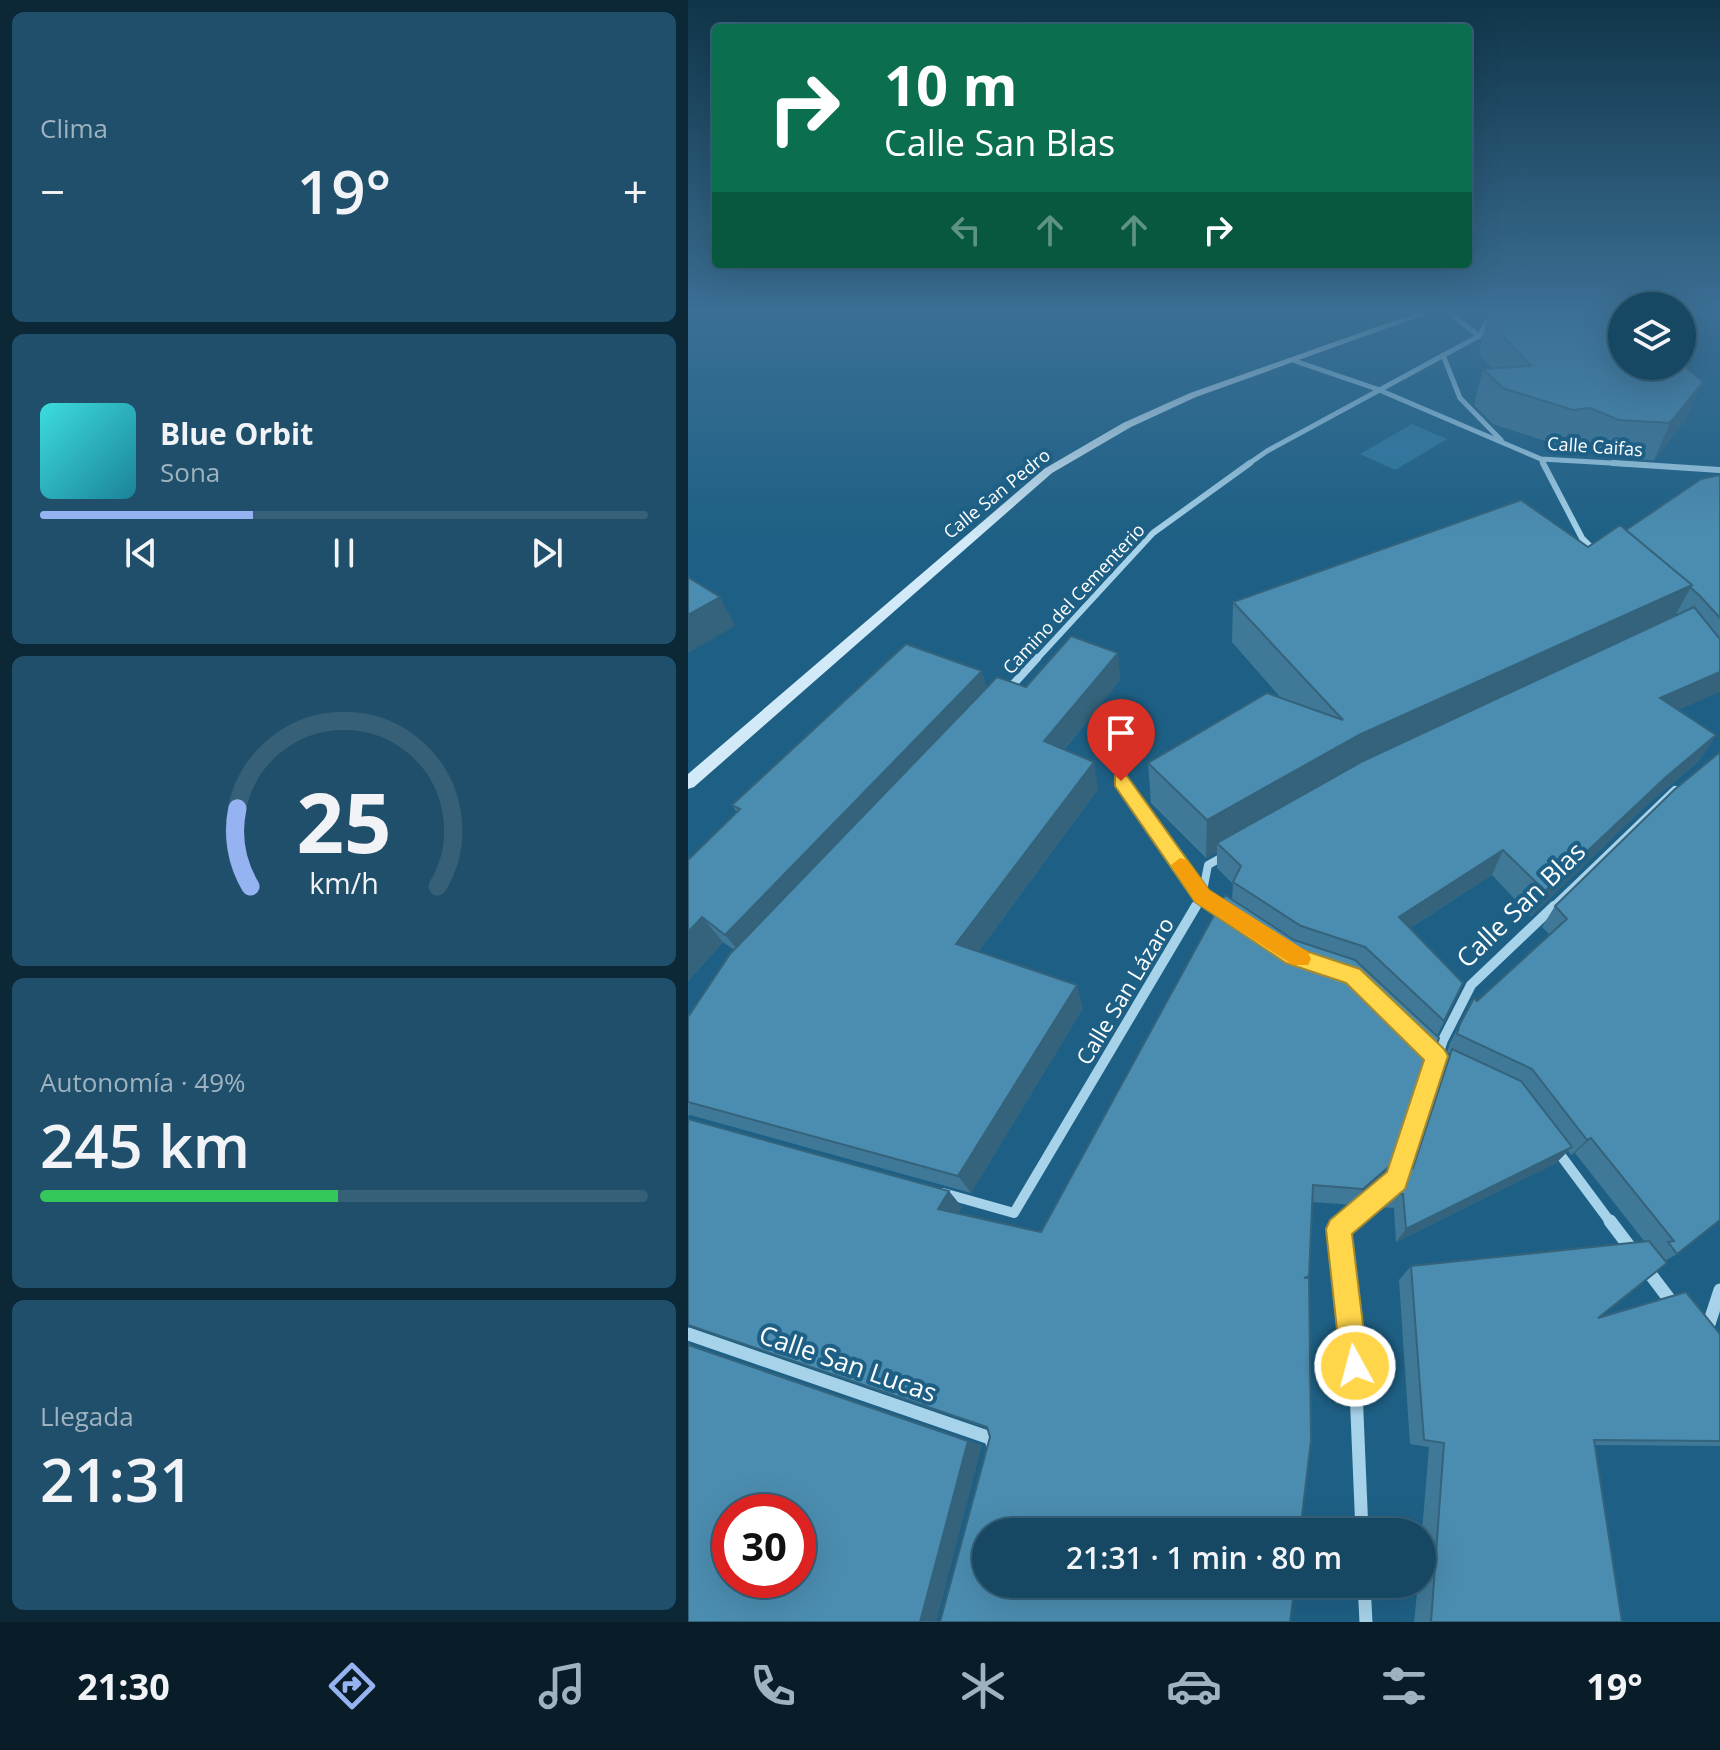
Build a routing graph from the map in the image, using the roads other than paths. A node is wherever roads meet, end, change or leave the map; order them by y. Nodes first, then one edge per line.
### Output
1 (1218, 387) edge
2 (1370, 387) edge
3 (1381, 387) edge
4 (1456, 387) edge
5 (1377, 389) junction
6 (1505, 444) junction
7 (1541, 459) junction
8 (1720, 470) edge
9 (1604, 558) edge
10 (1000, 699) edge
11 (1687, 780) edge
12 (1121, 781) dead end
13 (688, 783) edge
14 (1235, 849) edge
15 (1202, 896) junction
16 (1241, 922) edge
17 (1426, 1046) edge
18 (1436, 1056) junction
19 (1449, 1062) edge
20 (1551, 1142) edge
21 (925, 1188) edge
22 (1720, 1290) edge
23 (1684, 1317) edge
24 (1693, 1330) edge
25 (688, 1334) edge
26 (989, 1454) edge
27 (1361, 1518) edge
28 (1365, 1598) edge
29 (1366, 1622) edge

1 - 13 street, Calle San Pedro
2 - 5 street, Calle Caifas
3 - 5 street, Camino del Cementerio
4 - 6 street
5 - 6 street, Calle Caifas
5 - 10 street, Camino del Cementerio
6 - 7 street, Calle Caifas
7 - 8 street, Calle Caifas
7 - 9 street
11 - 18 street, Calle San Blas
12 - 15 street
14 - 15 street, Calle San Lázaro
15 - 16 street
15 - 21 street, Calle San Lázaro
17 - 18 street
18 - 19 street
18 - 27 street, Calle San Blas
20 - 23 street
22 - 24 street
25 - 26 street, Calle San Lucas
28 - 29 street

